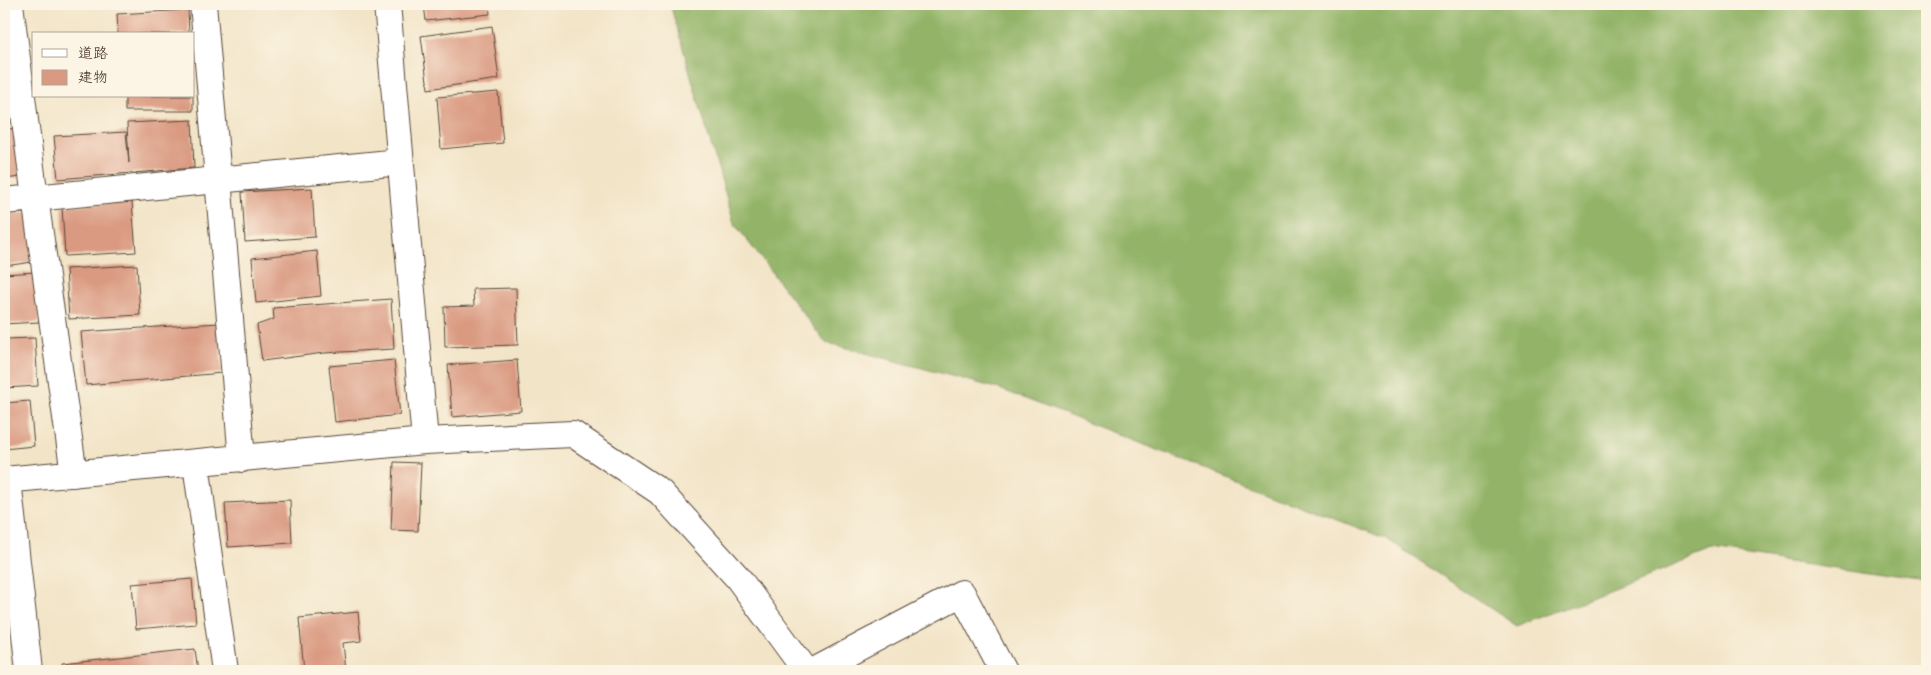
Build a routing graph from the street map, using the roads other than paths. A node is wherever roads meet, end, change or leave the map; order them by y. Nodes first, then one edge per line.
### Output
1 (10, 4) edge
2 (203, 4) edge
3 (387, 4) edge
4 (400, 162) junction
5 (218, 180) junction
6 (34, 198) junction
7 (4, 201) edge
8 (425, 441) junction
9 (242, 459) junction
10 (196, 464) junction
11 (74, 474) junction
12 (6, 480) edge
13 (29, 671) edge
14 (225, 671) edge
15 (806, 671) edge
16 (814, 671) edge
17 (1003, 671) edge

1 - 6 street
2 - 5 street
3 - 4 street
4 - 5 street
4 - 8 street
5 - 6 street
5 - 9 street
6 - 7 street
6 - 11 street
8 - 9 street
8 - 15 street
9 - 10 street
10 - 11 street
10 - 14 street
11 - 12 street
12 - 13 street
16 - 17 street

